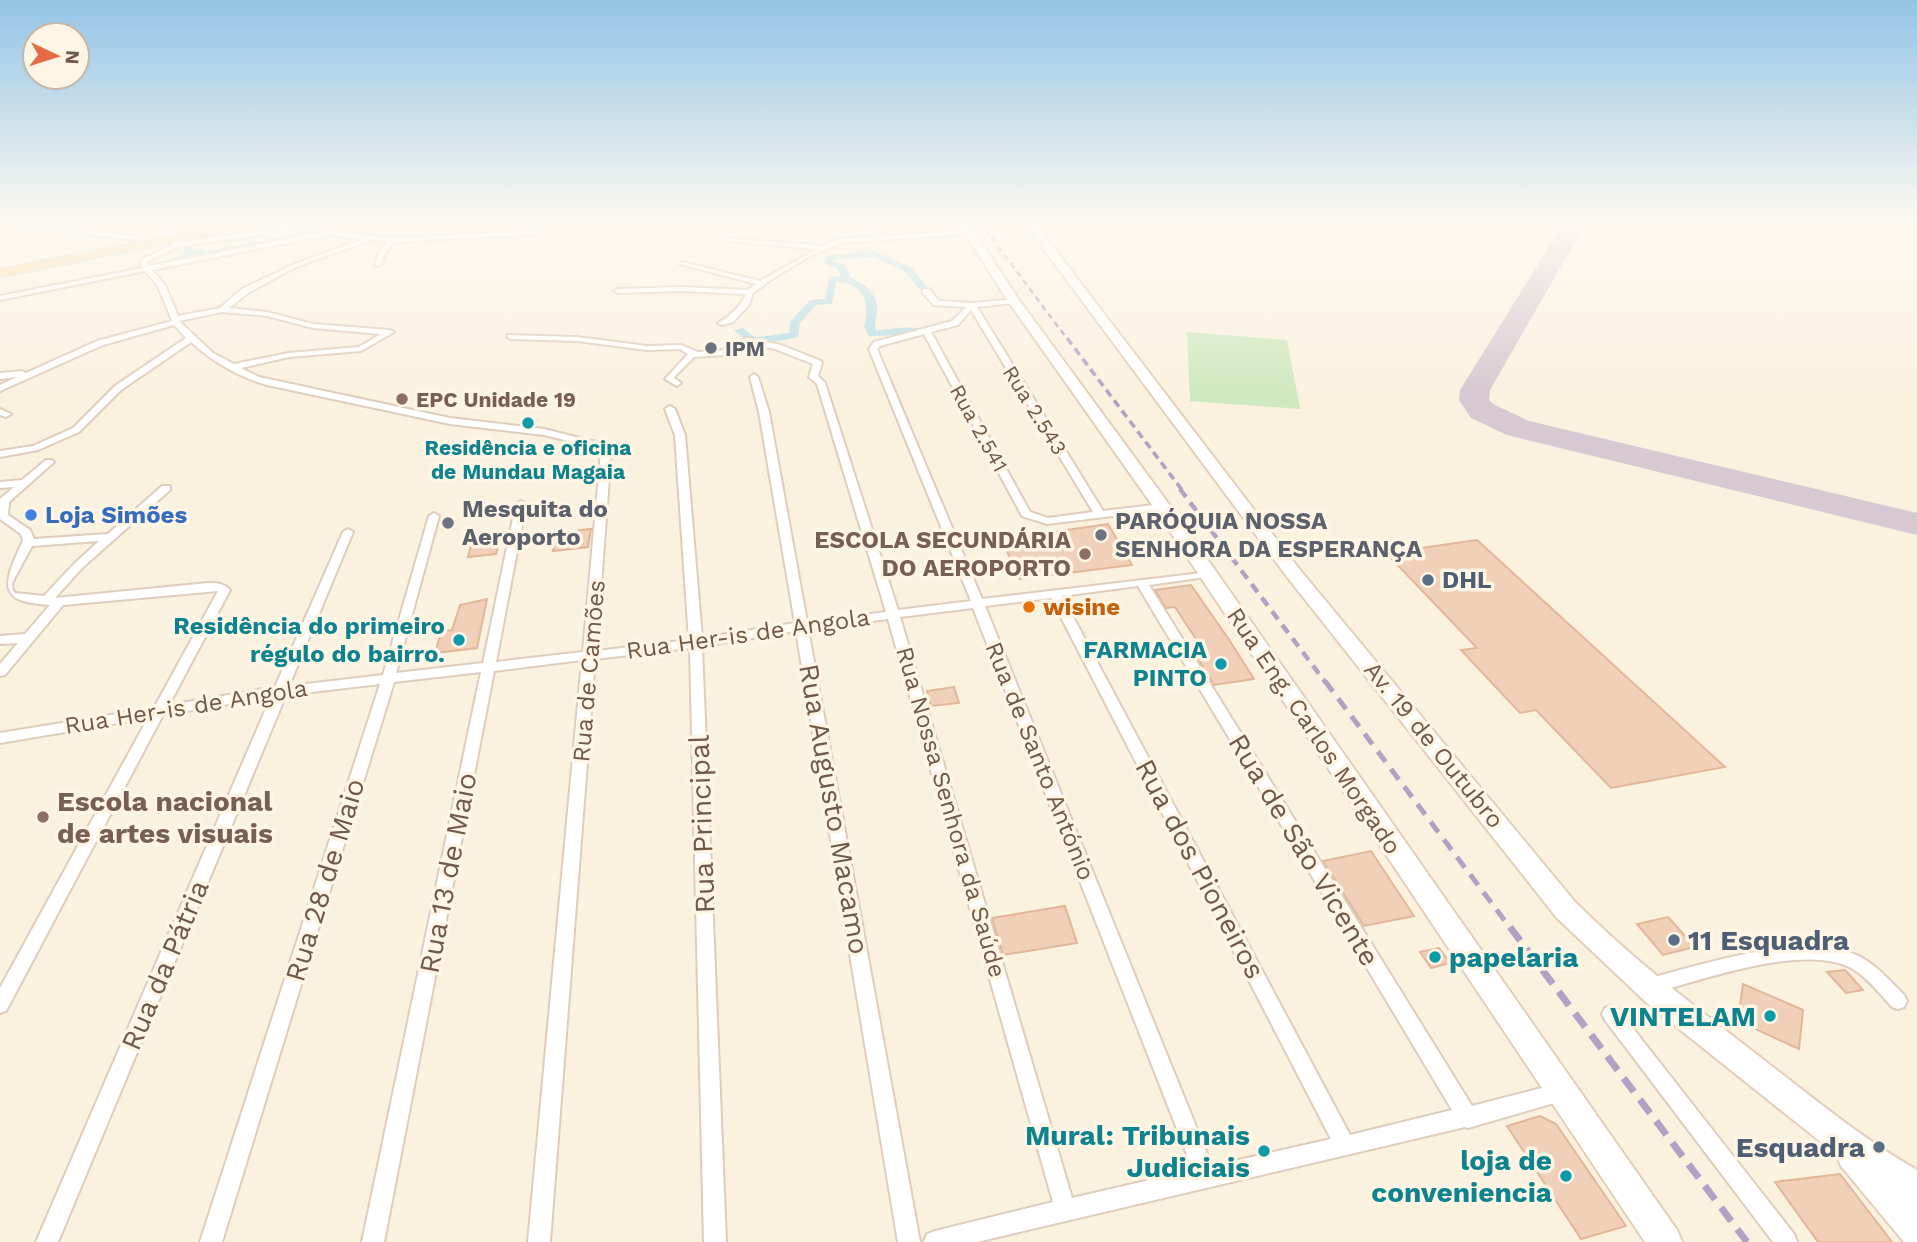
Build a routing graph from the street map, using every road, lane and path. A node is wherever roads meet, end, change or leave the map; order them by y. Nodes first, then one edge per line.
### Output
1 (94, 279) edge
2 (156, 279) edge
3 (269, 279) edge
4 (744, 279) edge
5 (767, 279) edge
6 (1000, 279) edge
7 (1072, 279) edge
8 (761, 283) junction
9 (618, 291) dead end
10 (926, 291) dead end
11 (750, 292) junction
12 (0, 298) edge
13 (1014, 301) junction
14 (972, 305) junction
15 (222, 310) junction
16 (175, 321) junction
17 (722, 323) dead end
18 (927, 332) junction
19 (511, 337) dead end
20 (191, 338) junction
21 (692, 354) junction
22 (232, 367) junction
23 (30, 374) junction
24 (0, 376) edge
25 (754, 377) dead end
26 (677, 383) dead end
27 (0, 388) edge
28 (670, 409) dead end
29 (0, 454) edge
30 (49, 462) dead end
31 (23, 483) junction
32 (0, 485) edge
33 (166, 488) dead end
34 (521, 503) dead end
35 (1162, 507) junction
36 (1100, 515) junction
37 (434, 516) dead end
38 (348, 532) dead end
39 (112, 537) junction
40 (27, 543) junction
41 (1206, 574) junction
42 (1141, 582) junction
43 (222, 587) joint
44 (1055, 594) junction
45 (52, 602) junction
46 (978, 604) junction
47 (894, 615) junction
48 (803, 626) junction
49 (27, 638) junction
50 (0, 640) edge
51 (696, 643) junction
52 (591, 655) junction
53 (489, 667) junction
54 (0, 672) edge
55 (388, 679) junction
56 (281, 691) junction
57 (158, 710) junction
58 (0, 738) edge
59 (1647, 987) junction
60 (1898, 1002) dead end
61 (0, 1005) edge
62 (1611, 1014) dead end
63 (1562, 1092) junction
64 (1468, 1118) junction
65 (1831, 1131) junction
66 (1345, 1145) junction
67 (1206, 1177) junction
68 (1917, 1188) edge
69 (1065, 1208) junction
70 (1917, 1231) edge
71 (47, 1242) edge
72 (211, 1242) edge
73 (373, 1242) edge
74 (539, 1242) edge
75 (715, 1242) edge
76 (909, 1242) edge
77 (935, 1242) edge
78 (1665, 1242) edge
79 (1786, 1242) edge

1 - 12 street
2 - 16 street, Rua de Camões
3 - 15 street
4 - 8 street
5 - 8 street
6 - 13 street, Rua Eng. Carlos Morgado
7 - 59 street, Av. 19 de Outubro
8 - 11 street
9 - 11 street
10 - 14 street
11 - 17 street
13 - 14 street
13 - 35 street, Rua Eng. Carlos Morgado
14 - 18 street
14 - 36 street, Rua 2.543
15 - 16 street
15 - 22 street
16 - 20 street, Rua de Camões
16 - 23 street
18 - 36 street, Rua 2.541
18 - 46 street, Rua de Santo António
19 - 21 street
20 - 22 street, Rua de Camões
20 - 29 street
21 - 26 street
21 - 47 street, Rua Nossa Senhora da Saúde
22 - 52 street, Rua de Camões
23 - 24 street
23 - 27 street
25 - 48 street, Rua Augusto Macamo
28 - 51 street, Rua Principal
30 - 31 street
31 - 32 street
31 - 40 street
33 - 39 street
34 - 53 street, Rua 13 de Maio
35 - 36 street
35 - 41 street, Rua Eng. Carlos Morgado
37 - 55 street, Rua 28 de Maio
38 - 56 street, Rua da Pátria
39 - 40 street
39 - 45 street
40 - 45 street
41 - 42 street, Rua Her-is de Angola
41 - 63 street, Rua Eng. Carlos Morgado
42 - 44 street, Rua Her-is de Angola
42 - 64 street, Rua de São Vicente
43 - 45 street
43 - 57 street
44 - 46 street, Rua Her-is de Angola
44 - 66 street, Rua dos Pioneiros
45 - 49 street
46 - 47 street, Rua Her-is de Angola
46 - 67 street, Rua de Santo António
47 - 48 street, Rua Her-is de Angola
47 - 69 street, Rua Nossa Senhora da Saúde
48 - 51 street, Rua Her-is de Angola
48 - 76 street, Rua Augusto Macamo
49 - 50 street
49 - 54 street
51 - 52 street, Rua Her-is de Angola
51 - 75 street, Rua Principal
52 - 53 street, Rua Her-is de Angola
52 - 74 street, Rua de Camões
53 - 55 street, Rua Her-is de Angola
53 - 73 street, Rua 13 de Maio
55 - 56 street, Rua Her-is de Angola
55 - 72 street, Rua 28 de Maio
56 - 57 street, Rua Her-is de Angola
56 - 71 street, Rua da Pátria
57 - 58 street, Rua Her-is de Angola
57 - 61 street
59 - 60 street
59 - 65 street, Av. 19 de Outubro
62 - 79 street
63 - 64 street
63 - 78 street, Rua Eng. Carlos Morgado
64 - 66 street
65 - 68 street, Av. 19 de Outubro
65 - 70 street
66 - 67 street
67 - 69 street
69 - 77 street

